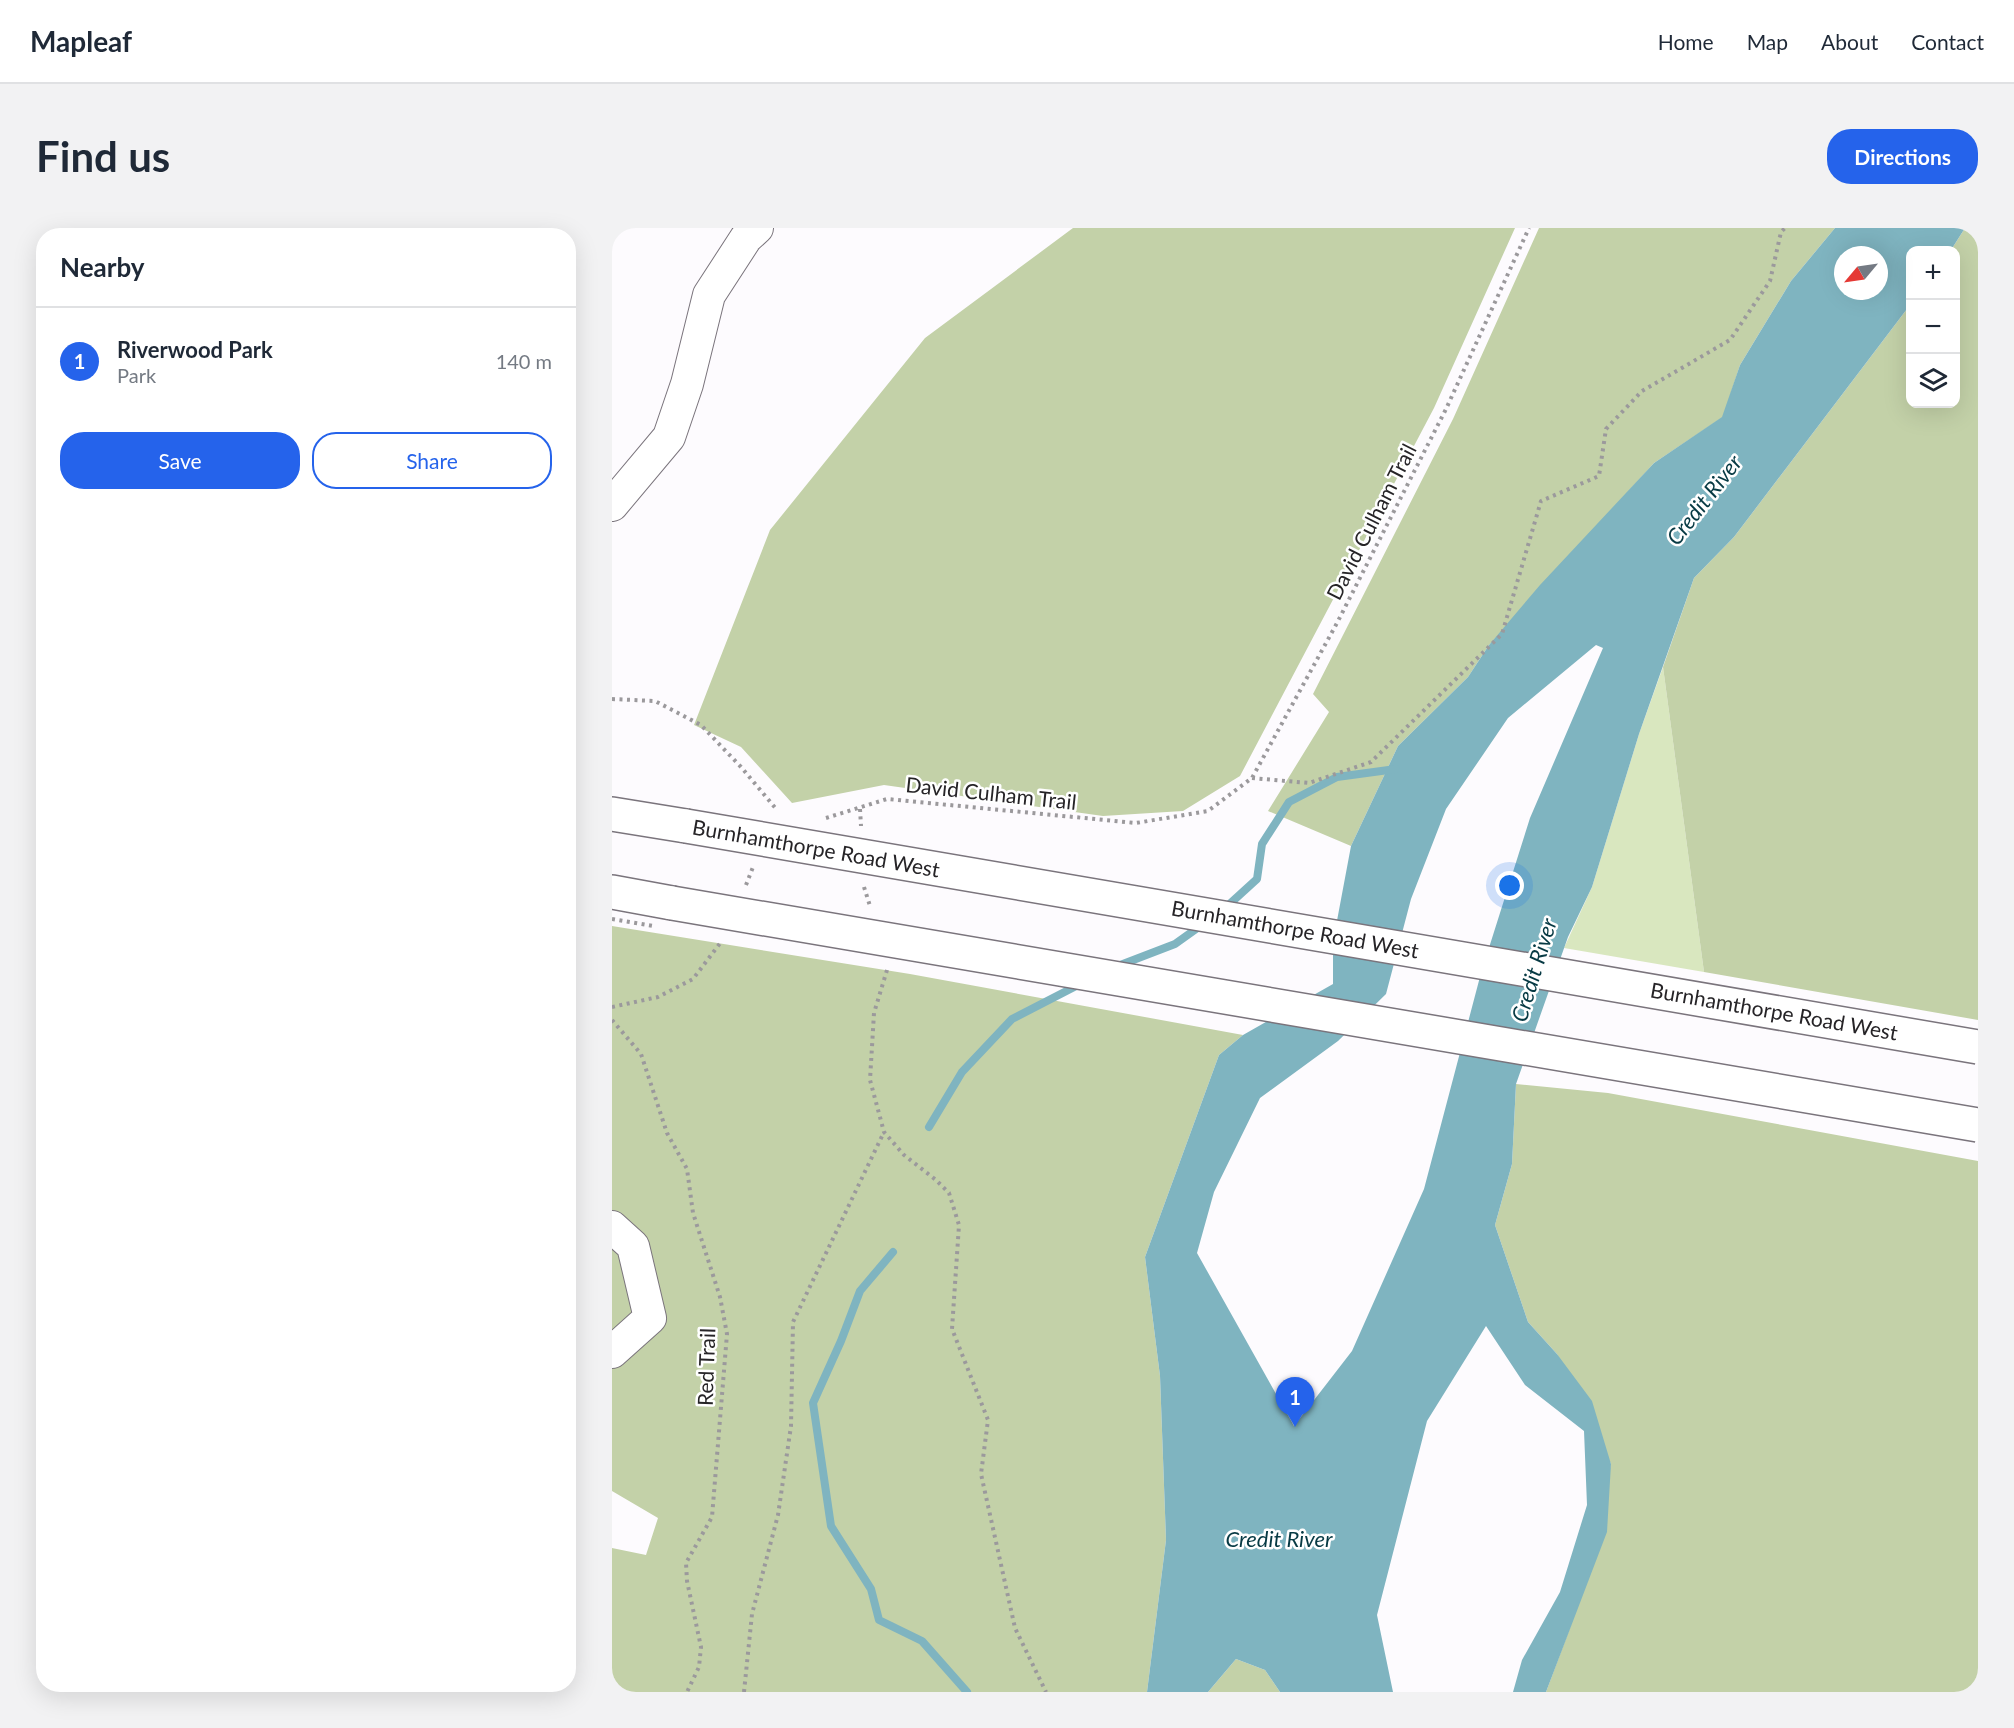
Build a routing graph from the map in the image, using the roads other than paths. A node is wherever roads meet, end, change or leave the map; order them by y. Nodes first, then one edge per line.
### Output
1 (757, 228) edge
2 (612, 505) edge
3 (612, 814) edge
4 (612, 892) edge
5 (1978, 1047) edge
6 (1978, 1125) edge
7 (612, 1227) edge
8 (612, 1352) edge

1 - 2 street
3 - 5 main road, Burnhamthorpe Road West, bridge
4 - 6 main road, bridge
7 - 8 street

